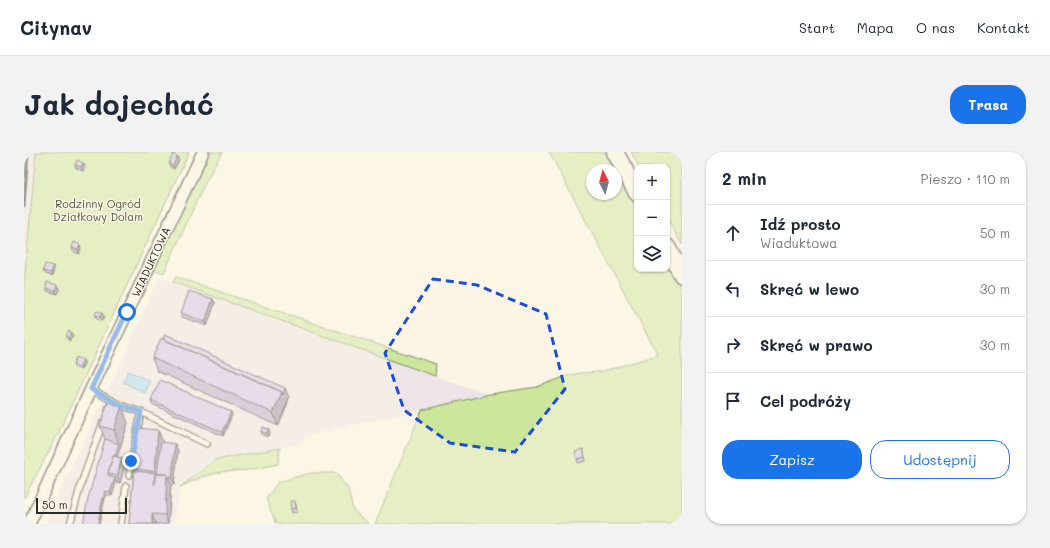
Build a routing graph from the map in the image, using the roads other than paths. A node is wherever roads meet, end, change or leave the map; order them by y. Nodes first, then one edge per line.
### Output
1 (203, 152) edge
2 (615, 152) edge
3 (634, 187) edge
4 (670, 253) edge
5 (682, 275) edge
6 (91, 389) junction
7 (112, 400) junction
8 (141, 412) junction
9 (208, 444) dead end
10 (129, 475) dead end
11 (126, 486) dead end
12 (29, 524) edge
13 (70, 524) edge
14 (121, 524) edge

1 - 6 street, WIADUKTOWA
2 - 3 street
4 - 5 street
6 - 7 lane
6 - 12 street, WIADUKTOWA
7 - 8 lane
7 - 13 lane
8 - 9 lane
8 - 10 lane
11 - 14 lane

